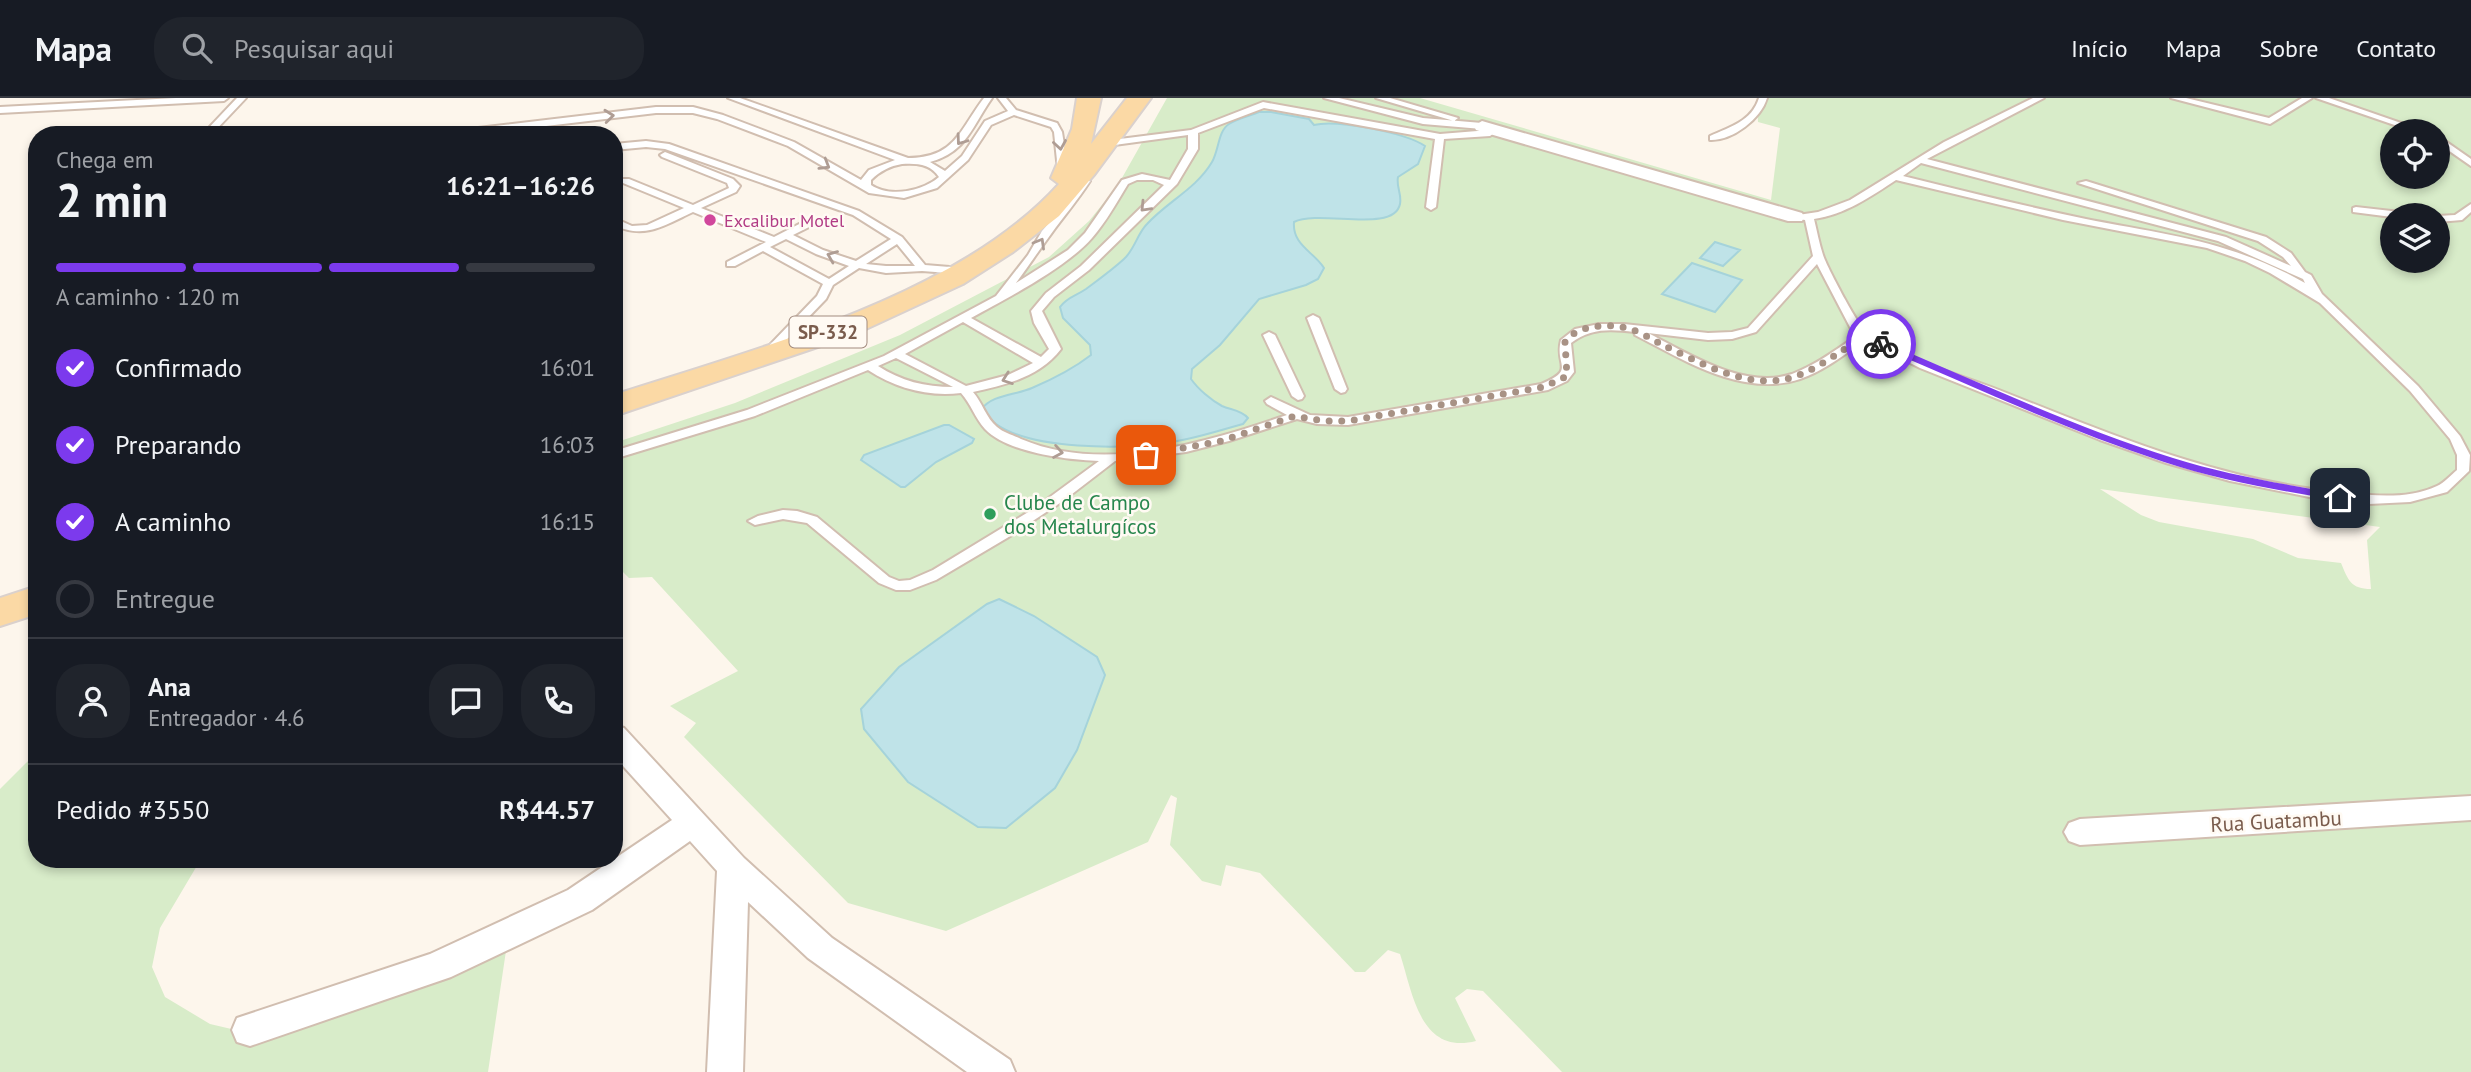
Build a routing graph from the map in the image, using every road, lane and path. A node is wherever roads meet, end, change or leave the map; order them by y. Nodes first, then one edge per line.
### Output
1 (96, 98) edge
2 (224, 98) edge
3 (242, 98) edge
4 (672, 98) edge
5 (732, 98) edge
6 (988, 98) edge
7 (1002, 98) edge
8 (1089, 98) edge
9 (1139, 98) edge
10 (1250, 98) edge
11 (1328, 98) edge
12 (1380, 98) edge
13 (1763, 98) edge
14 (2040, 98) edge
15 (2175, 98) edge
16 (2308, 98) edge
17 (2320, 98) edge
18 (86, 105) junction
19 (1263, 105) junction
20 (0, 110) edge
21 (656, 110) junction
22 (1013, 112) junction
23 (2384, 119) edge
24 (215, 126) edge
25 (520, 126) edge
26 (1482, 126) junction
27 (1502, 131) junction
28 (1193, 132) junction
29 (1440, 137) junction
30 (1713, 138) dead end
31 (1107, 143) junction
32 (623, 146) edge
33 (2450, 148) edge
34 (666, 155) dead end
35 (1919, 160) junction
36 (907, 161) junction
37 (919, 162) junction
38 (2471, 163) edge
39 (1088, 166) junction
40 (943, 176) junction
41 (1893, 176) junction
42 (1064, 178) junction
43 (626, 181) dead end
44 (2083, 183) dead end
45 (1171, 184) junction
46 (873, 191) junction
47 (1430, 207) dead end
48 (2471, 207) edge
49 (692, 208) junction
50 (2356, 210) dead end
51 (2380, 213) edge
52 (1802, 217) junction
53 (2450, 218) edge
54 (811, 222) dead end
55 (623, 225) edge
56 (1027, 227) junction
57 (781, 239) junction
58 (898, 239) junction
59 (764, 248) junction
60 (1818, 256) junction
61 (731, 264) dead end
62 (857, 267) junction
63 (922, 268) junction
64 (965, 271) junction
65 (2306, 277) junction
66 (829, 282) junction
67 (2318, 295) junction
68 (1000, 298) junction
69 (963, 318) junction
70 (1313, 318) dead end
71 (1629, 328) junction
72 (1269, 335) dead end
73 (1865, 335) junction
74 (768, 354) junction
75 (897, 354) junction
76 (1041, 363) junction
77 (869, 366) junction
78 (1341, 389) dead end
79 (967, 391) junction
80 (1298, 396) dead end
81 (1271, 401) dead end
82 (623, 403) edge
83 (1295, 416) junction
84 (623, 452) edge
85 (1112, 457) junction
86 (755, 521) dead end
87 (28, 602) edge
88 (0, 612) edge
89 (623, 746) edge
90 (2471, 808) edge
91 (692, 823) junction
92 (2080, 832) dead end
93 (733, 867) junction
94 (250, 1030) dead end
95 (725, 1072) edge
96 (997, 1072) edge

1 - 18 lane
2 - 18 lane
3 - 24 lane
4 - 21 lane
5 - 36 lane
6 -> 37 lane
7 - 22 lane
8 - 42 main road, SP-332
9 - 31 main road, SP-332
10 - 19 lane
11 - 26 lane
12 - 26 lane
13 - 30 lane
14 - 35 lane
15 - 16 lane
17 - 23 lane
18 - 20 lane
19 - 28 lane
19 - 29 lane
25 -> 21 lane
21 -> 46 lane
22 - 40 lane
22 -> 42 lane
26 - 27 street
27 - 29 lane
27 - 52 street
28 - 31 lane
28 - 45 lane
29 - 47 lane
31 - 39 main road, SP-332
32 - 58 lane
33 - 38 lane
34 - 49 lane
35 - 41 lane
35 - 65 lane
36 - 37 lane
36 - 46 lane
37 - 40 lane
39 - 56 main road, SP-332
68 -> 39 lane
40 - 46 lane
41 - 52 lane
41 - 67 lane
42 - 56 main road, SP-332
43 - 49 lane
44 - 65 lane
45 - 68 lane
45 -> 76 lane
48 - 53 lane
49 - 55 lane
49 - 57 lane
50 - 51 lane
52 - 60 lane
54 - 57 lane
56 - 64 main road, SP-332
57 - 59 lane
62 -> 57 lane
58 - 62 lane
58 - 63 lane
59 - 61 lane
59 - 66 lane
60 - 71 lane
60 - 73 lane
62 - 63 lane
62 - 66 lane
63 - 64 lane
64 - 74 main road, SP-332
65 - 67 lane
66 - 74 lane
67 - 73 lane
68 - 69 lane
69 - 75 lane
69 - 76 lane
70 - 78 lane
71 - 73 lane
71 - 83 lane
72 - 80 lane
74 - 82 main road, SP-332
75 - 77 lane
75 - 79 lane
76 -> 79 lane
77 - 79 lane
77 - 84 lane
79 -> 85 lane
81 - 83 lane
83 - 85 lane
85 - 86 lane
87 - 88 main road
89 - 91 street
90 - 92 street, Rua Guatambu
91 - 93 street
91 - 94 street
93 - 95 street
93 - 96 street

